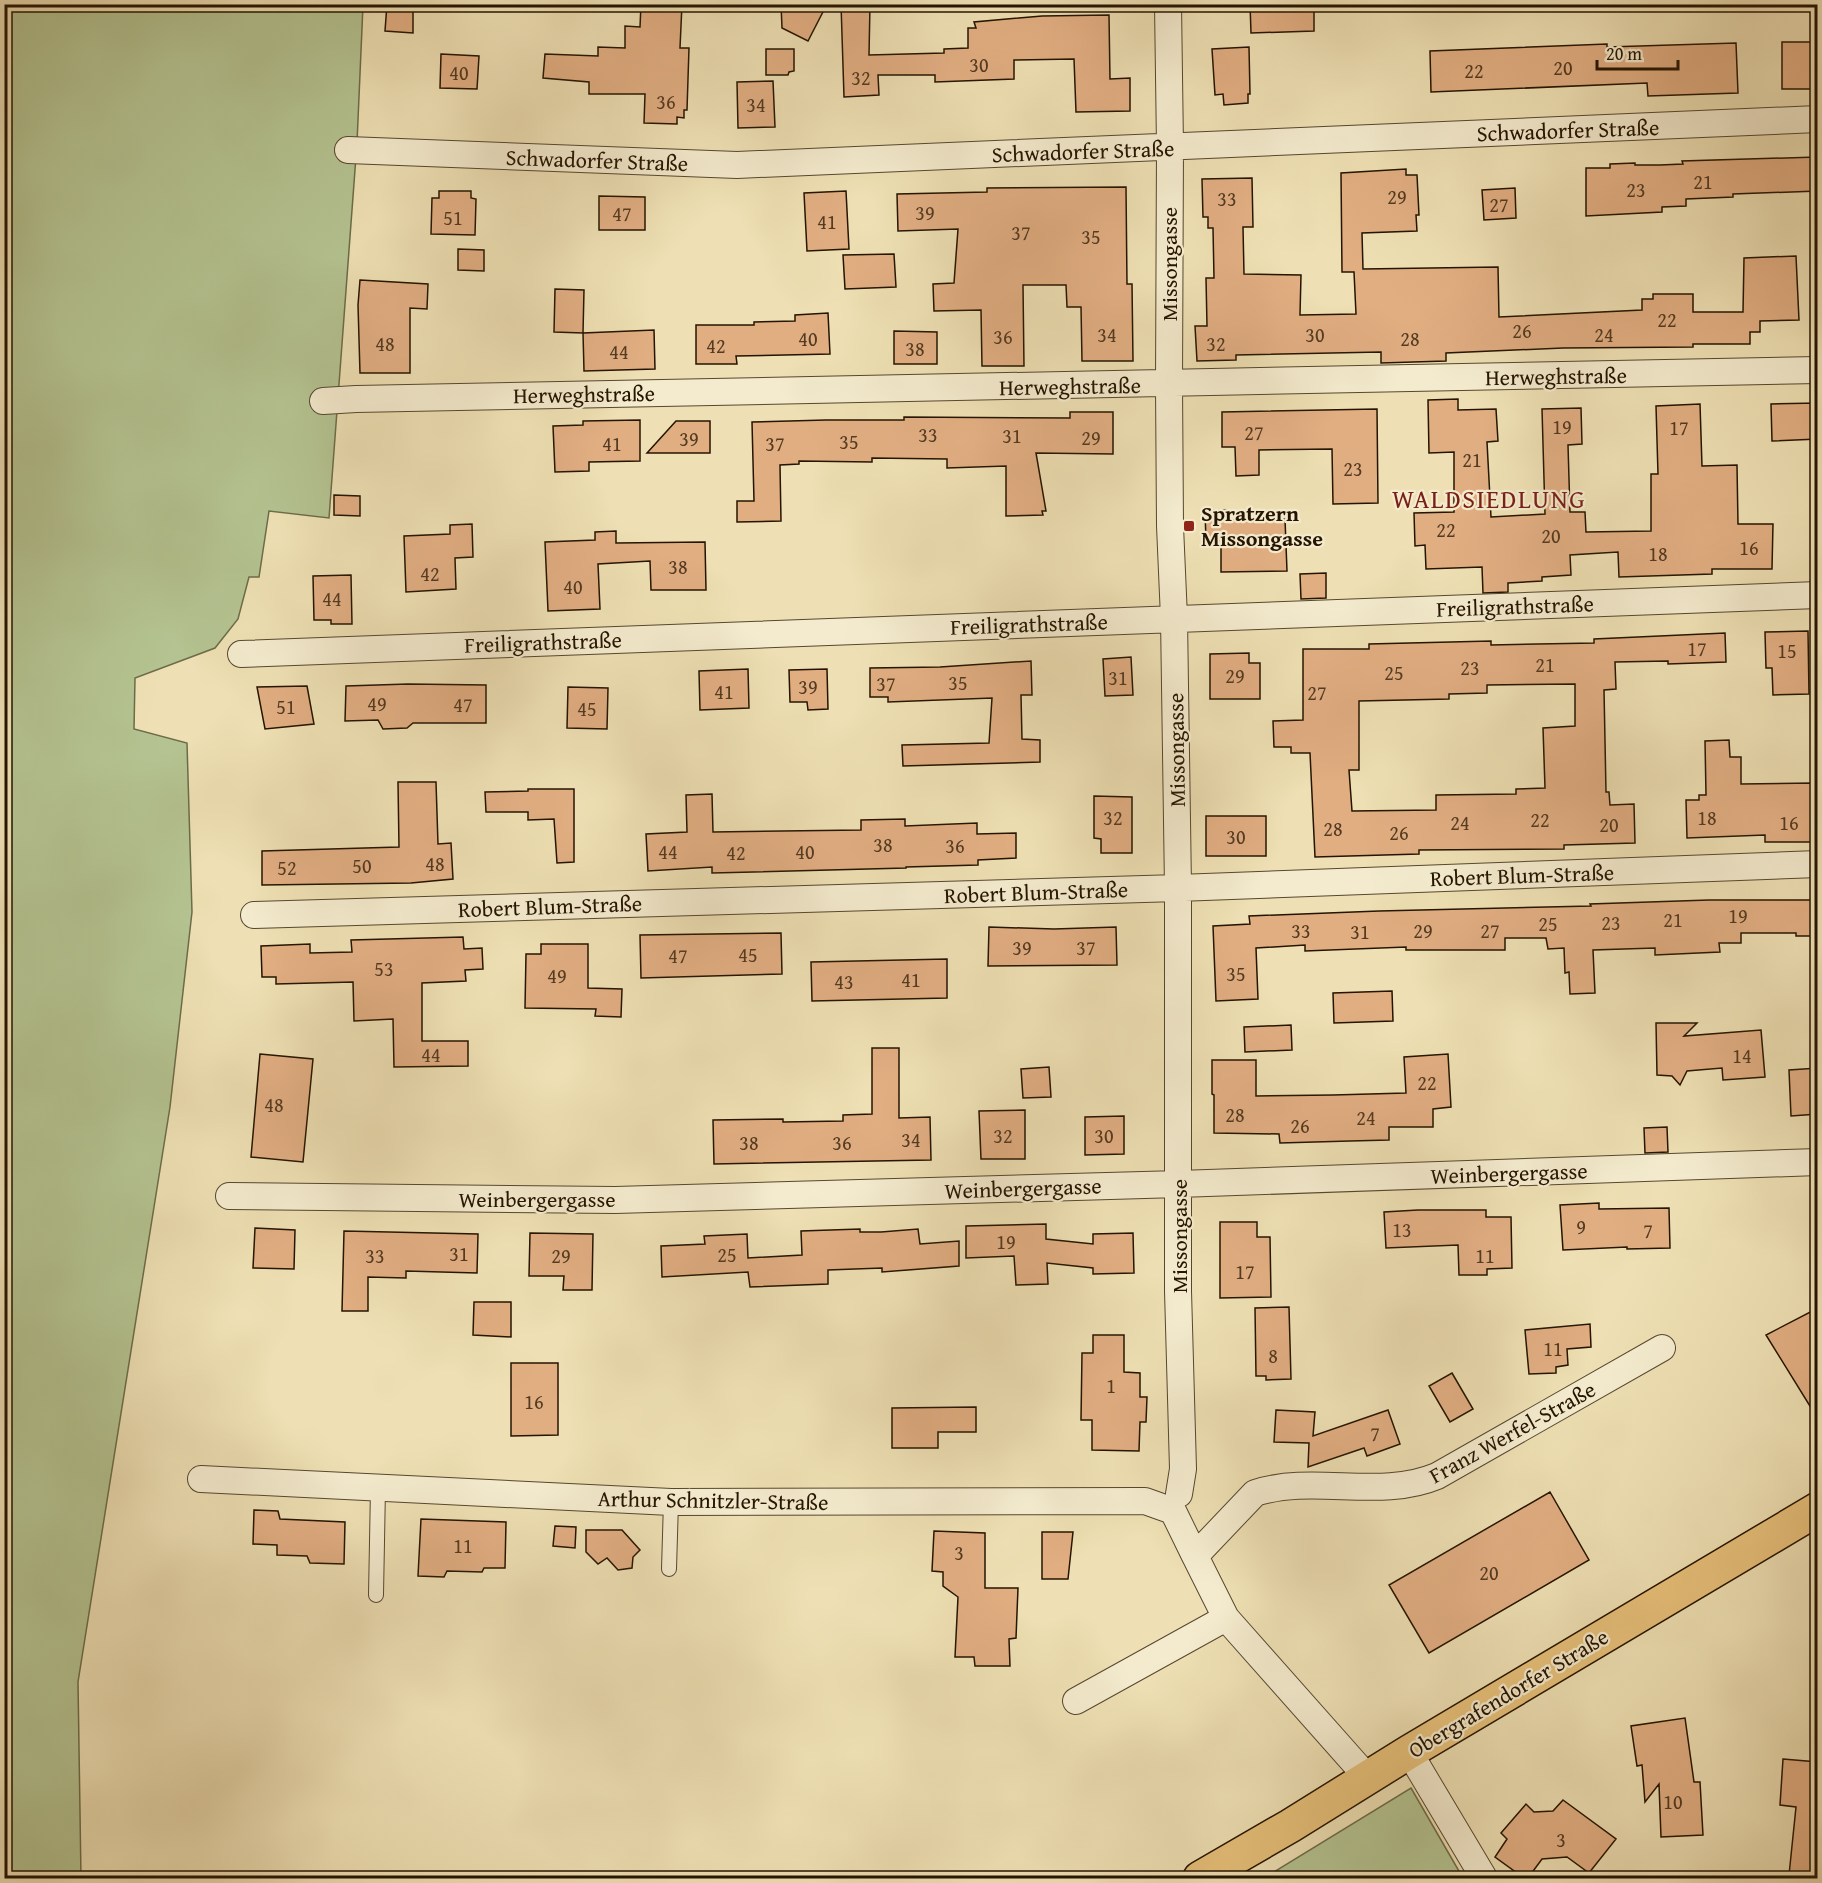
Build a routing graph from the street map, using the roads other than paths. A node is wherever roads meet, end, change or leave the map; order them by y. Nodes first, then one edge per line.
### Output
1 (1168, 4) edge
2 (1818, 119) edge
3 (1170, 147) junction
4 (348, 150) dead end
5 (1818, 370) edge
6 (1169, 385) junction
7 (323, 401) dead end
8 (1818, 595) edge
9 (1174, 618) junction
10 (241, 654) dead end
11 (1818, 864) edge
12 (1178, 888) junction
13 (254, 915) dead end
14 (1818, 1162) edge
15 (1179, 1184) junction
16 (229, 1196) dead end
17 (1662, 1348) dead end
18 (201, 1479) dead end
19 (378, 1488) junction
20 (1179, 1494) dead end
21 (671, 1502) junction
22 (1818, 1509) edge
23 (1195, 1556) junction
24 (669, 1569) dead end
25 (376, 1595) dead end
26 (1226, 1618) junction
27 (1076, 1701) dead end
28 (1408, 1752) junction
29 (1367, 1777) junction
30 (1200, 1878) edge
31 (1484, 1878) edge

1 - 3 street, Missongasse
2 - 3 street, Schwadorfer Straße
3 - 4 street, Schwadorfer Straße
3 - 6 street, Missongasse
5 - 6 street, Herweghstraße
6 - 7 street, Herweghstraße
6 - 9 street, Missongasse
8 - 9 street, Freiligrathstraße
9 - 10 street, Freiligrathstraße
9 - 12 street, Missongasse
11 - 12 street, Robert Blum-Straße
12 - 13 street, Robert Blum-Straße
12 - 15 street, Missongasse
14 - 15 street, Weinbergergasse
15 - 16 street, Weinbergergasse
15 - 20 street, Missongasse
17 - 23 street, Franz Werfel-Straße
18 - 19 street, Arthur Schnitzler-Straße
19 - 21 street, Arthur Schnitzler-Straße
19 - 25 lane
21 - 23 street, Arthur Schnitzler-Straße
21 - 24 lane
22 - 28 main road, Obergrafendorfer Straße
23 - 26 street
26 - 27 street
26 - 29 street
28 - 29 main road, Obergrafendorfer Straße
28 - 31 street
29 - 30 main road, Obergrafendorfer Straße

